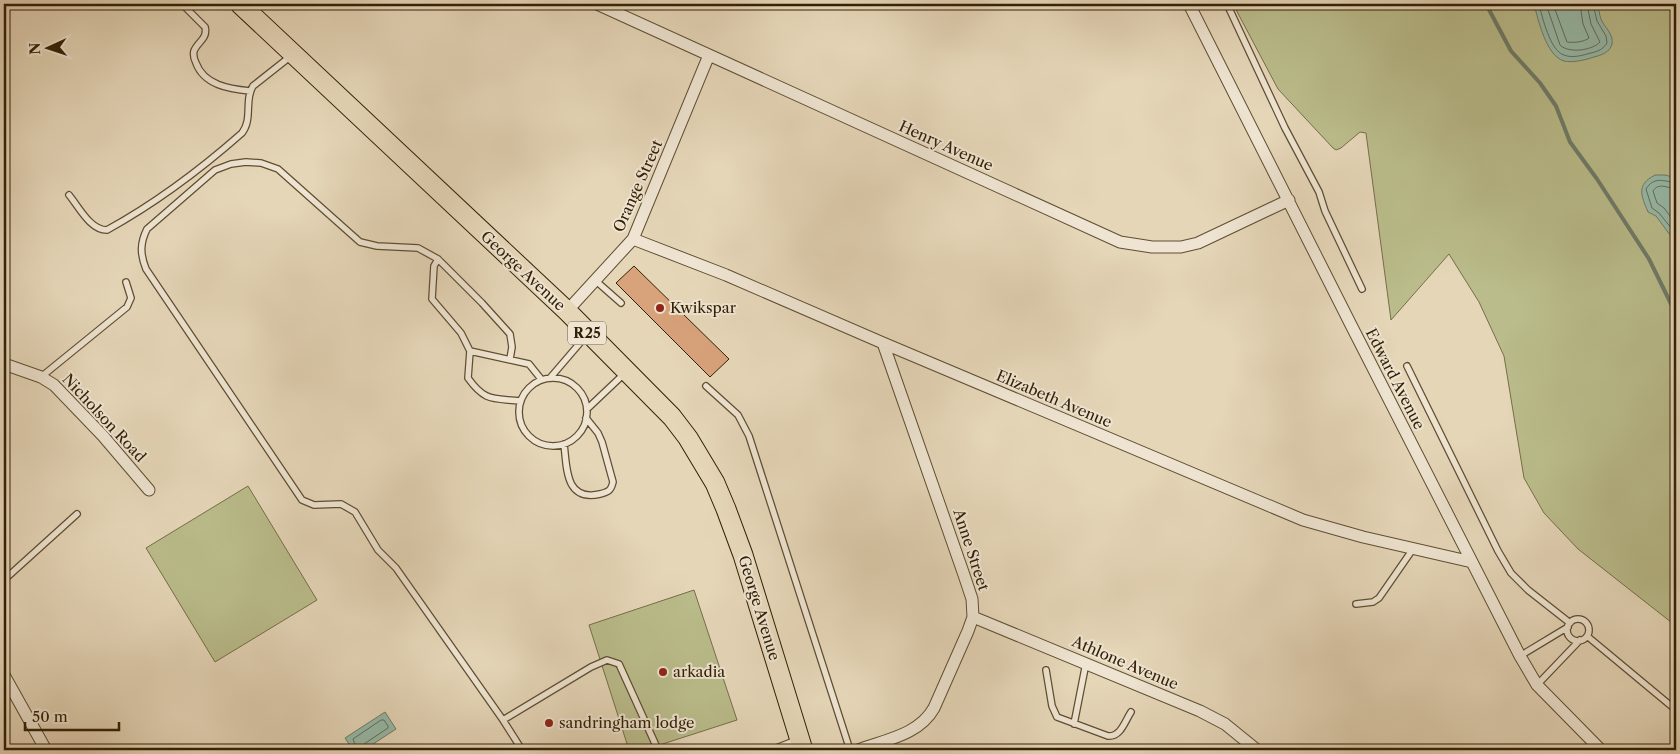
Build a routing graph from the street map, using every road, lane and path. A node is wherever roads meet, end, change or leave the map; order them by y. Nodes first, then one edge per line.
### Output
1 (182, 4) edge
2 (240, 4) edge
3 (596, 4) edge
4 (1190, 4) edge
5 (1227, 4) edge
6 (293, 54) junction
7 (709, 55) junction
8 (250, 91) junction
9 (69, 195) dead end
10 (1289, 200) junction
11 (633, 239) junction
12 (438, 259) junction
13 (596, 281) junction
14 (126, 282) dead end
15 (1362, 290) dead end
16 (621, 303) dead end
17 (567, 311) junction
18 (588, 334) junction
19 (883, 343) junction
20 (470, 351) junction
21 (510, 360) junction
22 (4, 364) edge
23 (1407, 366) dead end
24 (626, 372) junction
25 (41, 376) junction
26 (550, 378) junction
27 (541, 379) junction
28 (706, 386) dead end
29 (520, 401) junction
30 (587, 409) junction
31 (586, 418) junction
32 (564, 444) junction
33 (149, 490) dead end
34 (76, 514) dead end
35 (1413, 549) junction
36 (1472, 562) junction
37 (4, 580) edge
38 (1356, 604) dead end
39 (973, 617) junction
40 (1569, 625) junction
41 (1587, 636) junction
42 (1580, 640) junction
43 (1520, 656) junction
44 (1086, 664) junction
45 (1046, 670) dead end
46 (4, 675) edge
47 (1537, 685) junction
48 (1676, 710) edge
49 (1131, 712) dead end
50 (503, 720) junction
51 (1074, 724) junction
52 (802, 746) edge
53 (46, 750) edge
54 (522, 750) edge
55 (658, 750) edge
56 (778, 750) edge
57 (850, 750) edge
58 (858, 750) edge
59 (1257, 750) edge
60 (1601, 750) edge

1 - 8 lane
2 - 6 main road, George Avenue / R25
3 - 7 street, Henry Avenue
4 - 10 street, Edward Avenue
5 - 15 lane
6 - 8 lane
6 - 17 main road, George Avenue / R25
7 - 10 street, Henry Avenue
7 - 11 street, Orange Street
8 - 9 lane
10 - 36 street, Edward Avenue
11 - 13 street, Orange Street
11 - 19 street, Elizabeth Avenue
12 - 20 lane
12 - 21 lane
12 - 50 lane
13 - 16 lane
13 - 17 street, Orange Street
14 - 25 lane
17 - 18 main road, George Avenue / R25
18 - 24 main road, George Avenue / R25
18 - 26 lane
19 - 35 street, Elizabeth Avenue
19 - 39 street, Anne Street
20 - 21 lane
20 - 29 lane
21 - 27 lane
22 - 25 street, Nicholson Road
23 - 40 lane
24 - 30 lane
24 - 52 main road, George Avenue / R25
25 - 33 street, Nicholson Road
26 - 27 lane
26 - 30 lane
27 - 29 lane
28 - 57 lane
29 - 32 lane
30 - 31 lane
31 - 32 lane
31 - 32 lane
34 - 37 lane
35 - 36 street, Elizabeth Avenue
35 - 38 lane
36 - 43 street, Edward Avenue
39 - 44 street, Athlone Avenue
39 - 58 street, Anne Street
40 - 41 lane
40 - 42 lane
40 - 43 lane
41 - 42 lane
41 - 48 lane
42 - 47 lane
43 - 47 street, Edward Avenue
44 - 51 lane
44 - 59 street, Athlone Avenue
45 - 51 lane
46 - 53 street
47 - 60 street, Edward Avenue
49 - 51 lane
50 - 54 lane
50 - 55 lane
52 - 56 street

